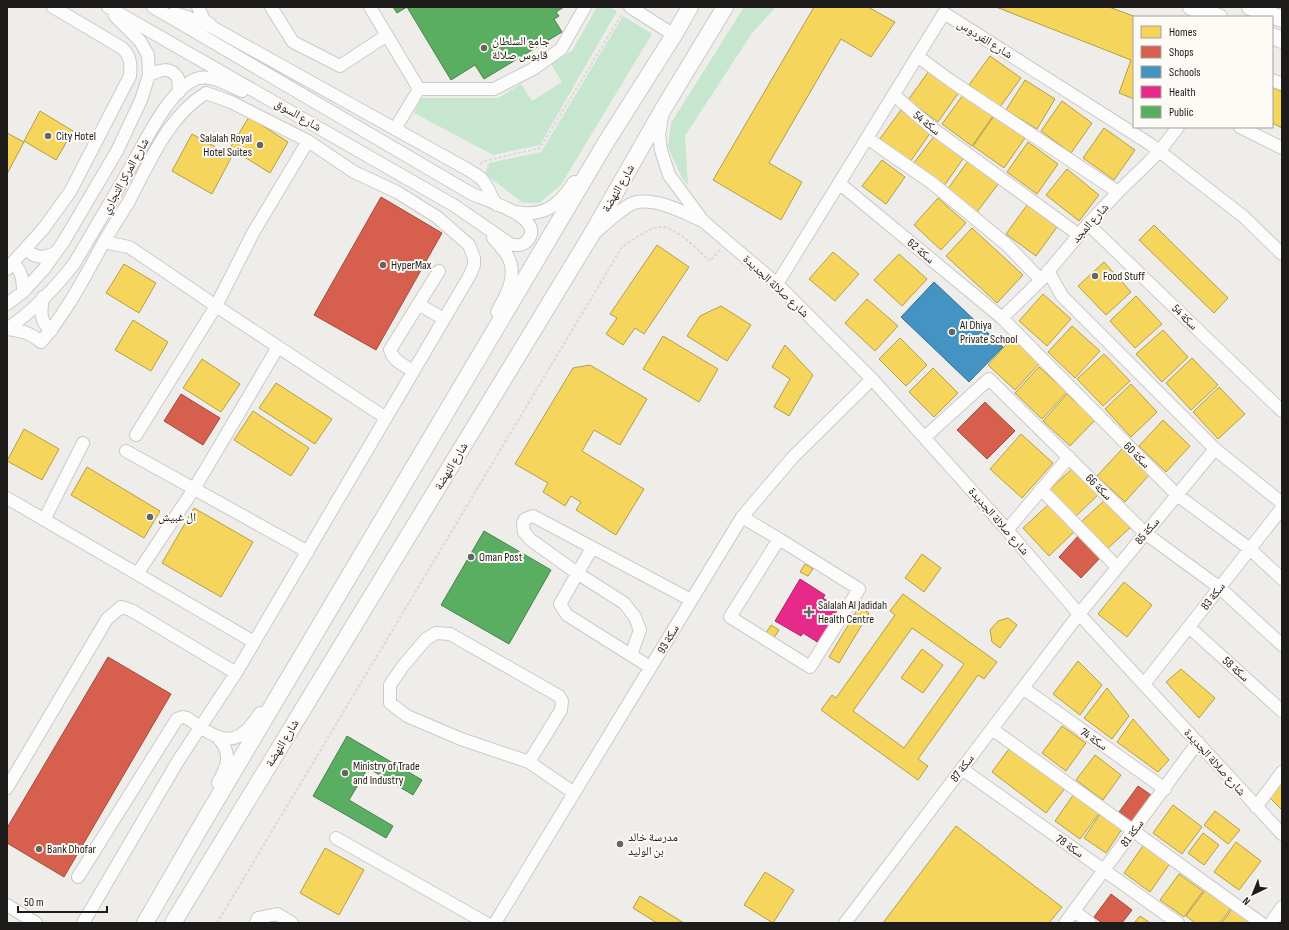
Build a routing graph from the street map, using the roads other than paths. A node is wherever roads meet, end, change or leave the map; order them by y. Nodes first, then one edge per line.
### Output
1 (53, 7) edge
2 (108, 7) edge
3 (153, 7) edge
4 (198, 7) edge
5 (270, 7) edge
6 (370, 7) edge
7 (585, 7) edge
8 (690, 7) edge
9 (726, 7) edge
10 (1250, 7) edge
11 (626, 10) edge
12 (174, 11) edge
13 (1201, 12) edge
14 (1215, 16) edge
15 (1282, 19) edge
16 (212, 27) junction
17 (387, 35) junction
18 (674, 35) junction
19 (917, 56) junction
20 (149, 75) junction
21 (419, 89) junction
22 (179, 92) junction
23 (894, 95) junction
24 (267, 97) junction
25 (662, 111) junction
26 (1177, 128) edge
27 (1242, 128) edge
28 (395, 129) junction
29 (868, 138) junction
30 (308, 141) junction
31 (605, 144) junction
32 (1282, 148) edge
33 (1159, 152) junction
34 (363, 153) junction
35 (380, 163) junction
36 (354, 172) junction
37 (370, 179) junction
38 (839, 183) junction
39 (1118, 192) junction
40 (498, 205) junction
41 (512, 211) junction
42 (703, 221) junction
43 (1088, 224) junction
44 (485, 227) junction
45 (1079, 235) junction
46 (590, 237) junction
47 (104, 242) junction
48 (26, 249) junction
49 (56, 253) junction
50 (1282, 254) edge
51 (10, 266) edge
52 (439, 271) dead end
53 (1045, 275) junction
54 (778, 284) junction
55 (23, 292) junction
56 (43, 297) junction
57 (7, 304) edge
58 (418, 304) junction
59 (216, 306) junction
60 (1002, 318) junction
61 (444, 319) junction
62 (7, 329) edge
63 (51, 331) junction
64 (486, 346) junction
65 (278, 347) junction
66 (413, 371) junction
67 (872, 379) junction
68 (1282, 411) edge
69 (386, 418) junction
70 (136, 435) dead end
71 (925, 437) junction
72 (83, 443) dead end
73 (1215, 449) junction
74 (126, 451) dead end
75 (1069, 457) junction
76 (194, 489) junction
77 (1041, 489) junction
78 (1177, 495) junction
79 (7, 498) edge
80 (1282, 503) edge
81 (1282, 508) edge
82 (742, 517) junction
83 (44, 520) junction
84 (1007, 530) junction
85 (1145, 533) junction
86 (779, 539) junction
87 (592, 548) junction
88 (1250, 549) junction
89 (308, 552) junction
90 (1117, 567) junction
91 (577, 573) junction
92 (137, 574) junction
93 (1282, 579) edge
94 (1220, 588) junction
95 (691, 600) junction
96 (1079, 614) junction
97 (1189, 627) junction
98 (254, 642) junction
99 (1282, 644) edge
100 (304, 653) junction
101 (630, 655) junction
102 (650, 667) junction
103 (236, 673) junction
104 (1144, 684) junction
105 (1022, 688) junction
106 (1282, 711) edge
107 (200, 727) junction
108 (992, 729) junction
109 (215, 735) junction
110 (1198, 742) junction
111 (529, 762) junction
112 (962, 769) junction
113 (1282, 772) edge
114 (7, 788) edge
115 (1165, 789) junction
116 (574, 793) junction
117 (1256, 807) junction
118 (1133, 831) junction
119 (197, 833) junction
120 (1282, 834) edge
121 (336, 838) dead end
122 (1104, 870) junction
123 (78, 876) dead end
124 (7, 905) edge
125 (1282, 907) edge
126 (1074, 911) junction
127 (36, 923) edge
128 (83, 923) edge
129 (145, 923) edge
130 (173, 923) edge
131 (256, 923) edge
132 (292, 923) edge
133 (486, 923) edge
134 (495, 923) edge
135 (845, 923) edge
136 (1065, 923) edge
137 (1090, 923) edge
138 (1178, 923) edge
139 (1261, 923) edge
140 (1271, 923) edge

1 - 48 street
2 - 20 street, شارع المركز التجاري
2 - 24 street, شارع السوق
3 - 12 street, شارع السوق
4 - 16 street
5 - 17 street
6 - 17 street
7 - 21 street
8 - 18 main road
9 - 25 main road, شارع النهضة
10 - 15 main road
11 - 18 street
12 - 16 street
12 - 40 street, شارع السوق
13 - 14 main road
16 - 28 street
17 - 21 street
18 - 31 main road
19 - 23 street, شارع الفردوس
19 - 33 street, شارع الفردوس
19 - 39 street
20 - 22 street
20 - 49 street, شارع المركز التجاري
21 - 28 street
22 - 24 street, شارع المركز التجاري
22 - 56 street, شارع المركز التجاري
23 - 29 street, شارع الفردوس
23 - 45 street, سكة 54
24 - 34 street, شارع السوق
25 - 42 street, شارع صلالة الجديدة
25 - 46 main road, شارع النهضة
26 - 33 street, شارع المجد
27 - 32 street
28 - 40 street
29 - 38 street, شارع الفردوس
29 - 53 street
30 - 36 street
30 - 47 street
30 - 59 street
31 - 41 street
31 - 64 main road
33 - 39 street, شارع المجد
33 - 50 street, شارع الفردوس
34 - 35 street, شارع السوق
34 - 36 street
35 - 37 street
35 - 44 street, شارع السوق
36 - 37 street
37 - 61 street
38 - 54 street, شارع الفردوس
38 - 60 street, سكة 62
39 - 43 street, شارع المجد
40 - 41 street, شارع السوق
41 - 44 street, شارع السوق
42 - 46 street, شارع صلالة الجديدة
42 - 54 street, شارع صلالة الجديدة
43 - 45 street, شارع المجد
43 - 68 street, سكة 54
44 - 64 street
45 - 53 street, شارع المجد
46 - 130 main road, شارع النهضة
47 - 59 street
47 - 63 street
48 - 49 street
48 - 51 street
49 - 55 street, شارع المركز التجاري
51 - 55 street
52 - 58 street
53 - 60 street, شارع المجد
53 - 73 street
54 - 67 street, شارع صلالة الجديدة
55 - 57 street, شارع المركز التجاري
56 - 62 street, شارع المركز التجاري
56 - 63 street
58 - 61 street
58 - 66 street
59 - 65 street
59 - 70 street
60 - 78 street, سكة 60
61 - 66 street
62 - 63 street
64 - 100 main road
65 - 69 street
65 - 76 street
66 - 69 street
67 - 71 street, شارع صلالة الجديدة
67 - 82 street, سكة 93
69 - 89 street
71 - 75 street, سكة 66
71 - 84 street, شارع صلالة الجديدة
72 - 83 street
73 - 78 street, سكة 85
73 - 80 street
74 - 76 street
75 - 77 street
75 - 85 street, سكة 66
76 - 89 street
76 - 92 street
77 - 84 street
77 - 90 street
78 - 85 street, سكة 85
78 - 88 street, سكة 60
79 - 83 street
81 - 88 street, سكة 83
82 - 86 street
82 - 95 street, سكة 93
83 - 92 street
84 - 96 street, شارع صلالة الجديدة
85 - 90 street, سكة 85
85 - 94 street, سكة 66
86 - 86 street
87 - 91 street
87 - 91 street
87 - 95 street
88 - 93 street, سكة 60
88 - 94 street, سكة 83
89 - 98 street
90 - 96 street, سكة 85
91 - 101 street
91 - 101 street
92 - 98 street
94 - 97 street, سكة 83
94 - 99 street, سكة 66
95 - 102 street, سكة 93
96 - 104 street, شارع صلالة الجديدة
96 - 105 street, سكة 87
97 - 104 street, سكة 83
97 - 106 street, سكة 58
98 - 103 street
100 - 109 street
100 - 119 main road
101 - 102 street
102 - 116 street, سكة 93
103 - 107 street
103 - 114 street
104 - 110 street, شارع صلالة الجديدة
105 - 108 street, سكة 87
105 - 115 street, سكة 74
107 - 109 street
107 - 123 street
107 - 128 street
108 - 112 street, سكة 87
108 - 118 street
109 - 119 street
110 - 115 street, سكة 81
110 - 117 street, شارع صلالة الجديدة
111 - 111 street
111 - 116 street
112 - 122 street, سكة 78
112 - 135 street, سكة 87
113 - 117 street
115 - 118 street, سكة 81
116 - 134 street, سكة 93
117 - 120 street, شارع صلالة الجديدة
118 - 122 street, سكة 81
118 - 139 street
119 - 129 main road
121 - 133 street
122 - 126 street, سكة 81
122 - 138 street, سكة 78
124 - 127 street
125 - 140 street
126 - 136 street, سكة 81
126 - 137 street
131 - 132 street

